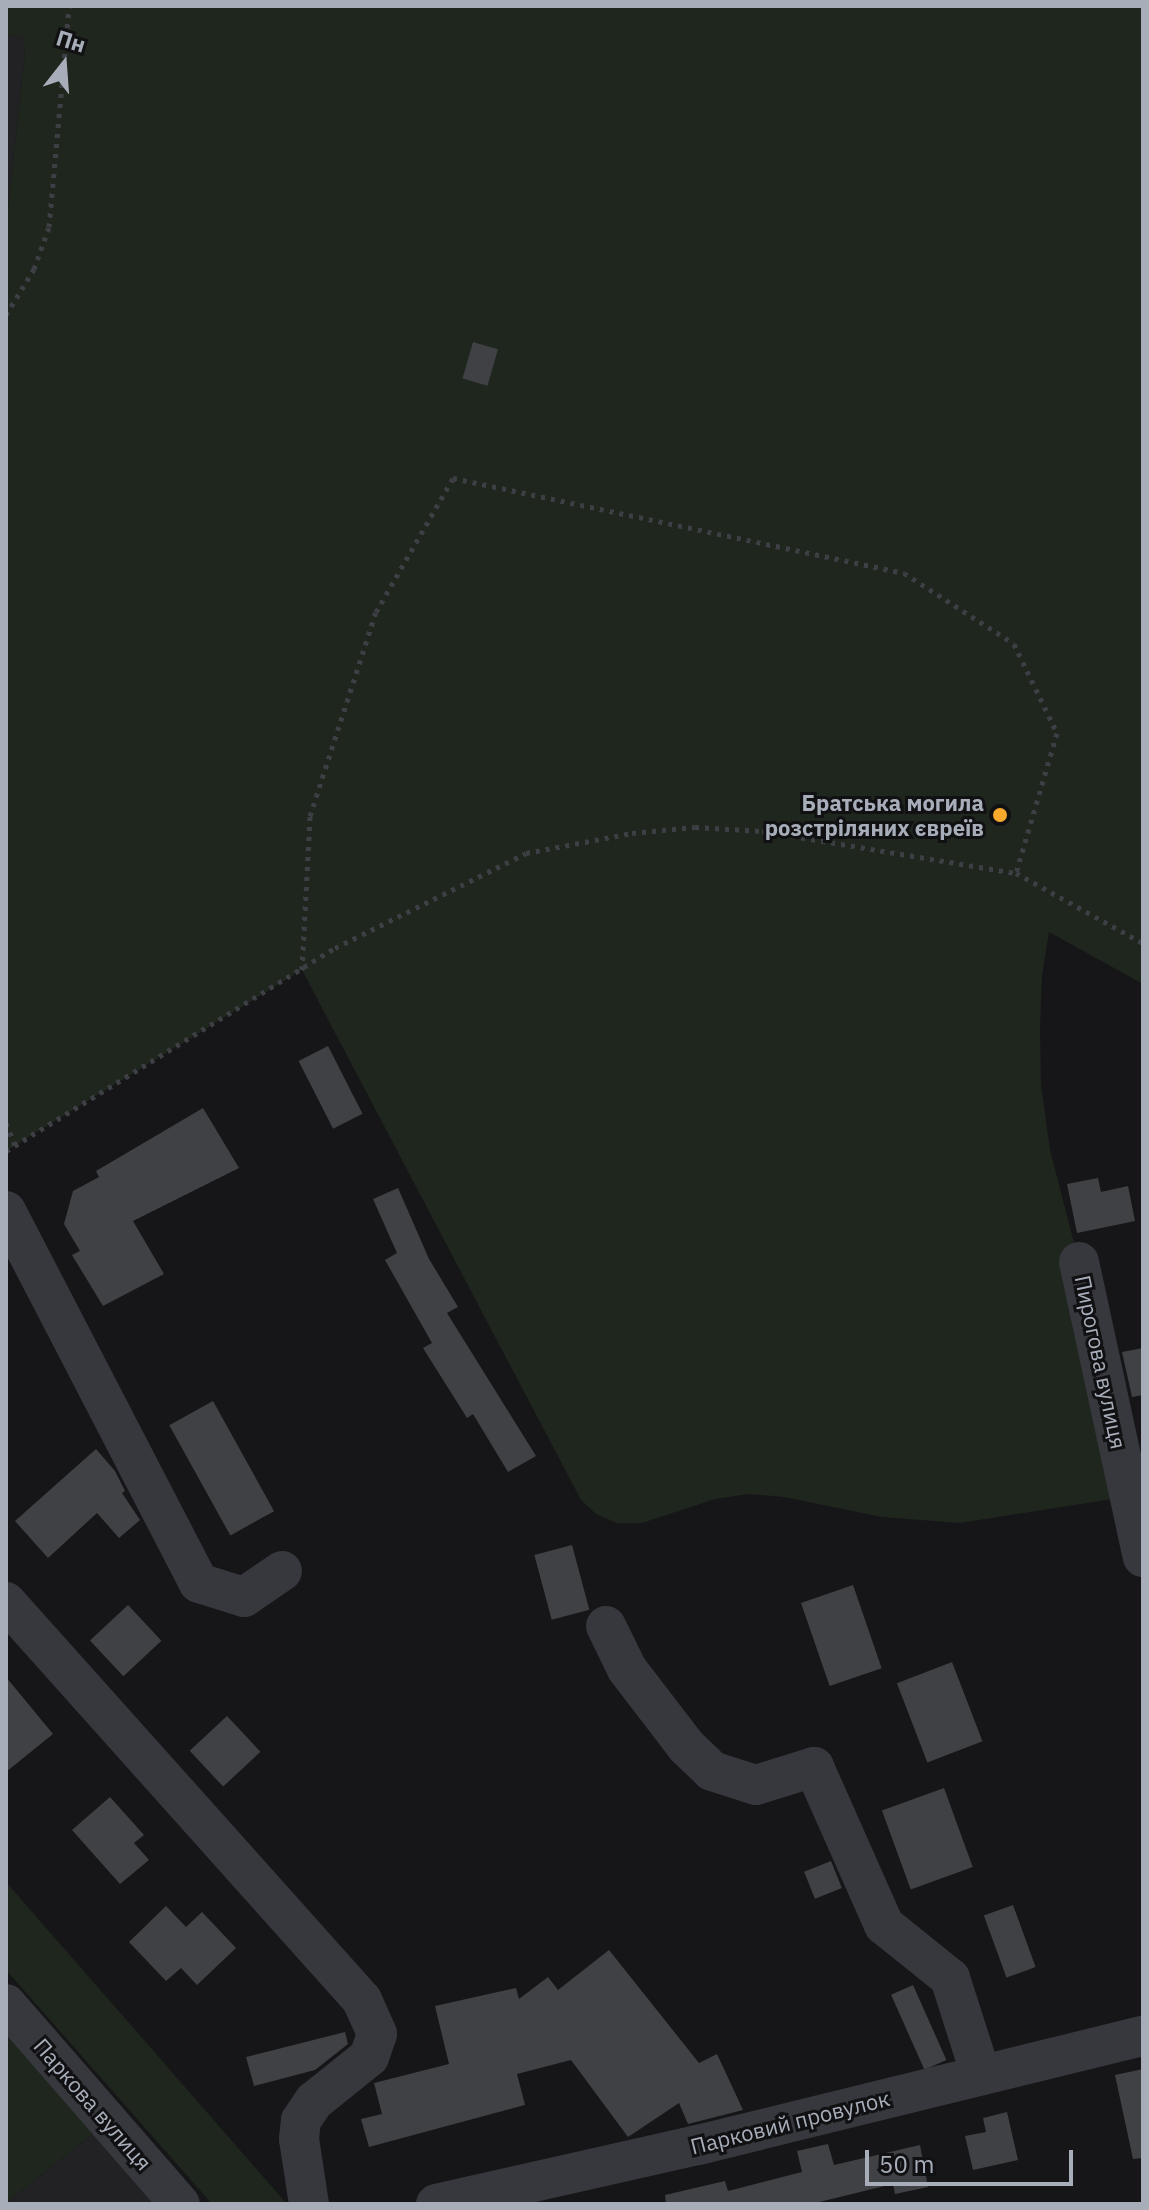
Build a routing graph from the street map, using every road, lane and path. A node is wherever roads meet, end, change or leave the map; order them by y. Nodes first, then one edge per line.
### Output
1 (69, 6) edge
2 (6, 315) edge
3 (1016, 873) junction
4 (1143, 943) edge
5 (302, 970) junction
6 (6, 1123) edge
7 (15, 1145) junction
8 (6, 1151) edge
9 (6, 1211) edge
10 (1079, 1262) dead end
11 (1143, 1557) edge
12 (282, 1571) dead end
13 (6, 1602) edge
14 (606, 1626) dead end
15 (6, 2004) edge
16 (1143, 2036) edge
17 (981, 2075) junction
18 (180, 2204) edge
19 (309, 2204) edge
20 (436, 2204) edge

1 - 2 path
3 - 4 path
3 - 5 path
3 - 5 path
5 - 7 path
6 - 7 path
7 - 8 path
9 - 12 street
10 - 11 street, Пирогова вулиця
13 - 19 street
14 - 17 street
15 - 18 street, Паркова вулиця
16 - 17 street, Парковий провулок
17 - 20 street, Парковий провулок

